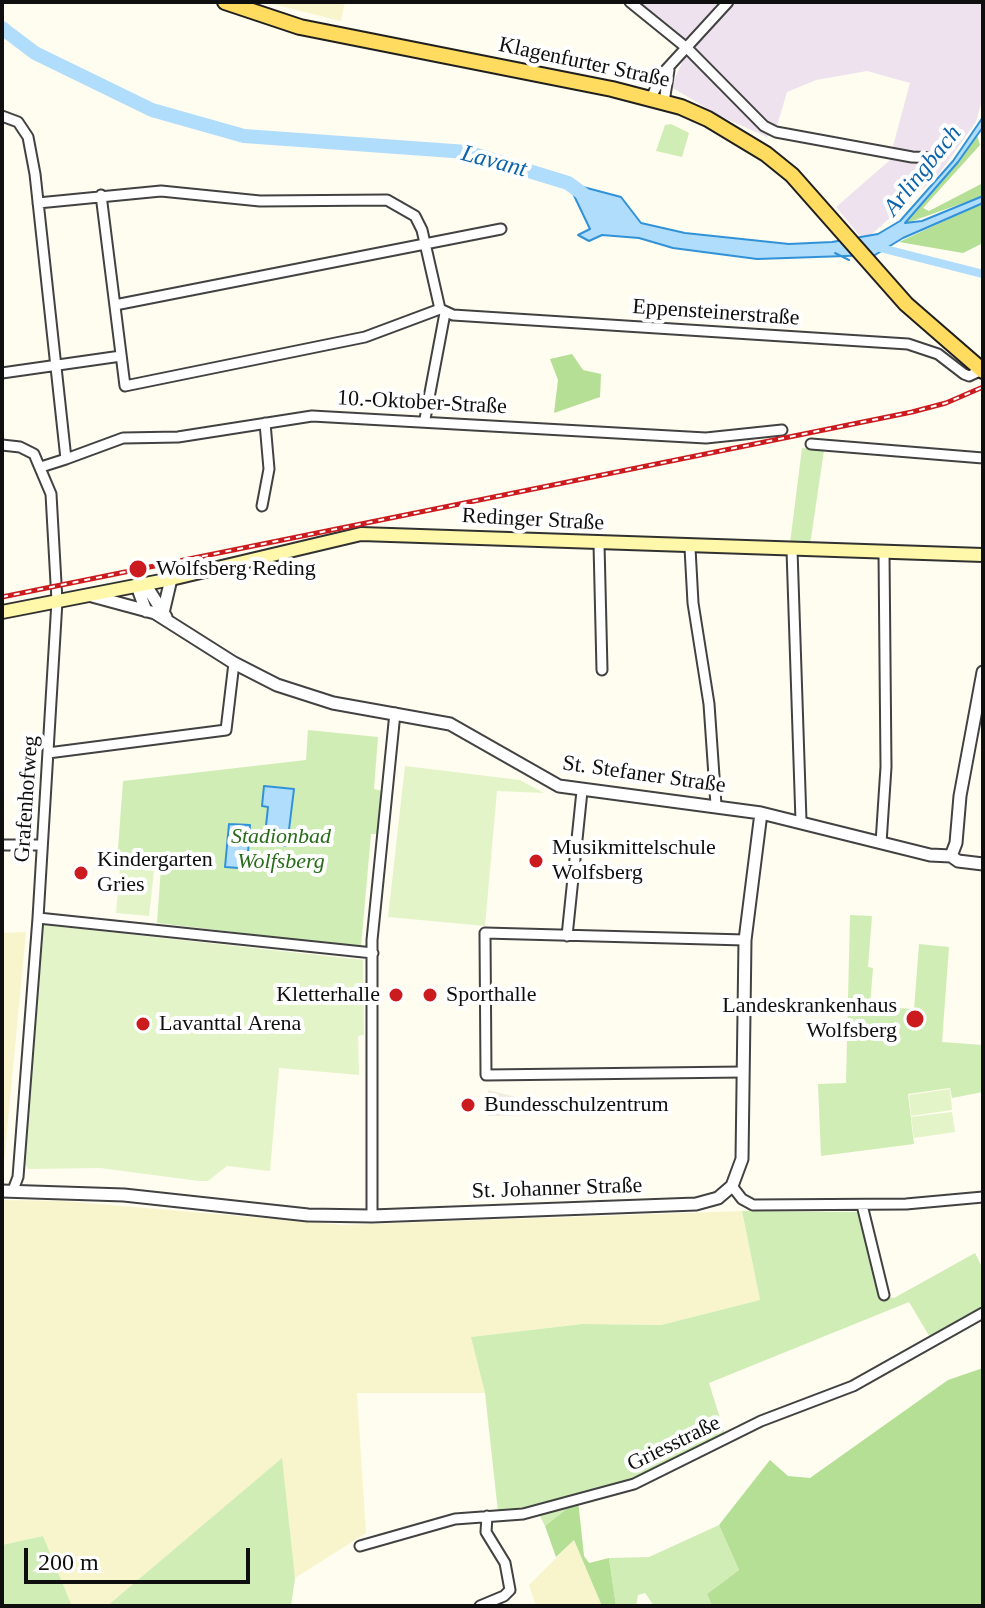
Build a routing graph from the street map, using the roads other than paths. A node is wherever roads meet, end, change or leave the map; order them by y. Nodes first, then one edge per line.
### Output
1 (225, 2) edge
2 (630, 2) edge
3 (728, 2) edge
4 (688, 49) junction
5 (658, 100) junction
6 (2, 116) edge
7 (936, 158) dead end
8 (101, 195) junction
9 (38, 203) junction
10 (501, 229) dead end
11 (424, 244) junction
12 (115, 305) junction
13 (442, 311) junction
14 (121, 356) junction
15 (56, 366) junction
16 (982, 370) edge
17 (2, 373) edge
18 (425, 419) junction
19 (265, 423) junction
20 (782, 430) dead end
21 (811, 444) dead end
22 (2, 445) edge
23 (983, 458) edge
24 (66, 459) junction
25 (41, 467) junction
26 (262, 506) dead end
27 (599, 544) junction
28 (690, 548) junction
29 (792, 550) junction
30 (884, 553) junction
31 (983, 555) edge
32 (171, 579) junction
33 (141, 585) junction
34 (88, 595) junction
35 (57, 601) junction
36 (146, 611) junction
37 (2, 612) edge
38 (167, 618) junction
39 (234, 663) junction
40 (602, 670) dead end
41 (983, 672) edge
42 (395, 713) junction
43 (48, 753) junction
44 (582, 791) junction
45 (716, 805) junction
46 (761, 813) junction
47 (801, 821) junction
48 (881, 843) junction
49 (2, 845) edge
50 (42, 845) junction
51 (951, 856) junction
52 (983, 864) edge
53 (38, 918) junction
54 (567, 936) junction
55 (745, 940) junction
56 (373, 953) junction
57 (743, 1072) junction
58 (732, 1186) junction
59 (8, 1190) edge
60 (983, 1197) edge
61 (862, 1205) junction
62 (372, 1216) junction
63 (884, 1295) dead end
64 (983, 1313) edge
65 (487, 1516) junction
66 (360, 1546) dead end
67 (480, 1606) edge

1 - 5 main road, Klagenfurter Straße
2 - 4 street
3 - 4 street
4 - 5 street
4 - 7 street
5 - 16 main road, Klagenfurter Straße
6 - 9 street
8 - 9 street
8 - 11 street
8 - 12 street
9 - 15 street
10 - 11 street
11 - 12 street
11 - 13 street
12 - 14 street
13 - 14 street
13 - 16 street, Eppensteinerstraße
13 - 18 street
14 - 15 street
15 - 17 street
15 - 24 street
18 - 19 street, 10.-Oktober-Straße
18 - 20 street, 10.-Oktober-Straße
19 - 24 street, 10.-Oktober-Straße
19 - 26 street
21 - 23 street
22 - 25 street
24 - 25 street, 10.-Oktober-Straße
25 - 35 street, Grafenhofweg
27 - 28 main road, Redinger Straße
27 - 32 main road, Redinger Straße
27 - 40 street
28 - 29 main road, Redinger Straße
28 - 45 street
29 - 30 main road, Redinger Straße
29 - 47 street
30 - 31 main road, Redinger Straße
30 - 48 street
32 - 33 main road, Redinger Straße
32 - 38 street
33 - 34 main road, Redinger Straße
33 - 36 street
33 - 38 street, St. Stefaner Straße
34 - 35 main road, St. Stefaner Straße
34 - 36 street, St. Stefaner Straße
35 - 37 main road, St. Stefaner Straße
35 - 43 street, Grafenhofweg
36 - 38 street, St. Stefaner Straße
38 - 39 street, St. Stefaner Straße
39 - 42 street, St. Stefaner Straße
39 - 43 street
41 - 51 street
42 - 44 street, St. Stefaner Straße
42 - 56 street
43 - 50 street, Grafenhofweg
44 - 45 street, St. Stefaner Straße
44 - 54 street
45 - 46 street, St. Stefaner Straße
46 - 47 street, St. Stefaner Straße
46 - 55 street
47 - 48 street, St. Stefaner Straße
48 - 51 street, St. Stefaner Straße
49 - 50 street
50 - 53 street, Grafenhofweg
51 - 52 street, St. Stefaner Straße
53 - 56 street
53 - 59 street, Grafenhofweg
54 - 55 street
54 - 57 street
55 - 57 street
56 - 62 street
57 - 58 street
58 - 61 street
58 - 62 street, St. Johanner Straße
59 - 62 street, St. Johanner Straße
60 - 61 street
61 - 63 street
64 - 65 street, Griesstraße
65 - 66 street, Griesstraße
65 - 67 street

